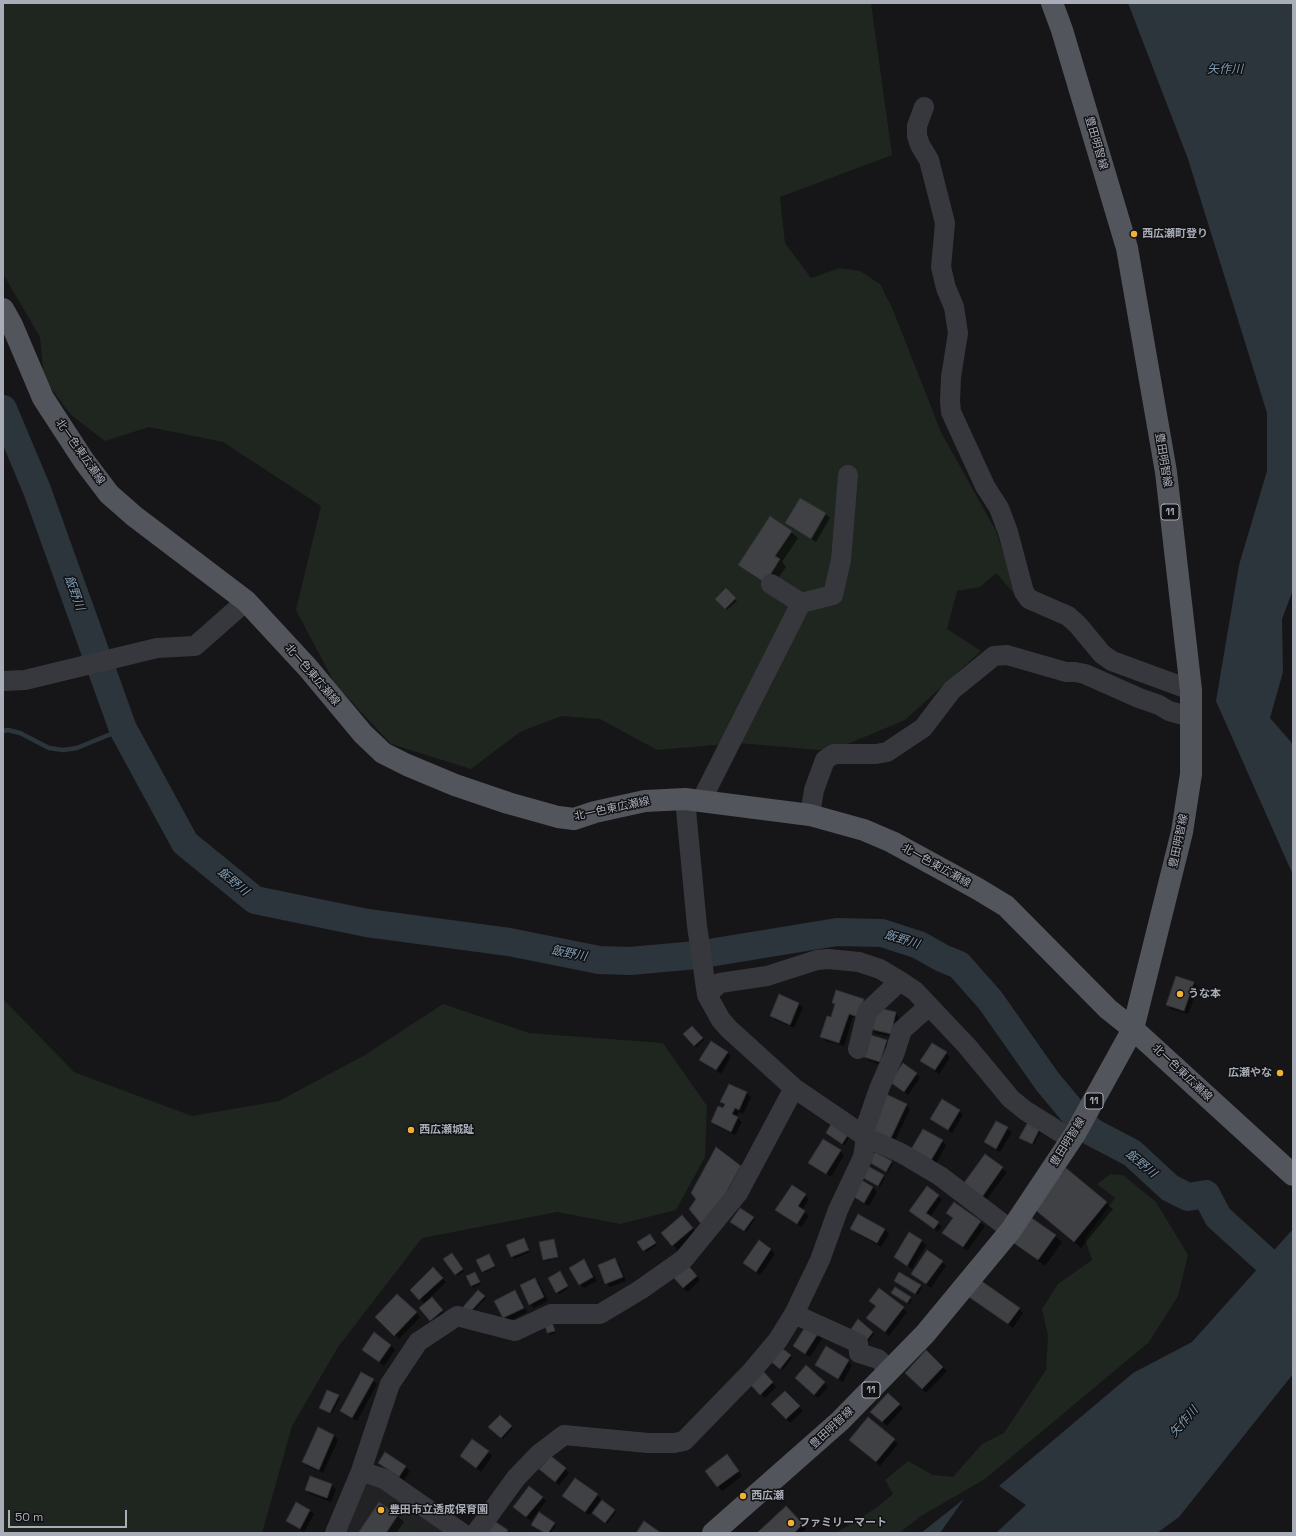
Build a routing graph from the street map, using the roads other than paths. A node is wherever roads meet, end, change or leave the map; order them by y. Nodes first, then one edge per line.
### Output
1 (1052, 3) edge
2 (924, 107) dead end
3 (3, 309) edge
4 (848, 475) dead end
5 (771, 584) dead end
6 (246, 601) junction
7 (801, 603) junction
8 (3, 681) edge
9 (1191, 690) junction
10 (1191, 717) junction
11 (693, 800) junction
12 (810, 815) junction
13 (900, 981) junction
14 (705, 986) junction
15 (929, 1006) junction
16 (1133, 1029) junction
17 (858, 1049) dead end
18 (794, 1088) junction
19 (1073, 1136) junction
20 (866, 1137) junction
21 (1293, 1175) edge
22 (1012, 1230) junction
23 (794, 1314) junction
24 (890, 1370) junction
25 (361, 1471) junction
26 (336, 1533) edge
27 (462, 1533) edge
28 (476, 1533) edge
29 (714, 1533) edge

1 - 9 main road, 豊田明智線 / 11
2 - 9 street
3 - 6 main road, 北一色東広瀬線
4 - 7 street
5 - 7 street
6 - 8 street
6 - 11 main road, 北一色東広瀬線
7 - 11 street
9 - 10 main road, 豊田明智線 / 11
10 - 12 street
10 - 16 main road, 豊田明智線 / 11
11 - 12 main road, 北一色東広瀬線
11 - 14 street
12 - 16 main road, 北一色東広瀬線
13 - 14 street
13 - 15 street
13 - 17 street
14 - 18 street
15 - 19 street
15 - 20 street
16 - 19 main road, 豊田明智線 / 11
16 - 21 main road, 北一色東広瀬線
18 - 20 street
18 - 25 street
19 - 22 main road, 豊田明智線 / 11
20 - 22 street
20 - 23 street
22 - 24 main road, 豊田明智線 / 11
23 - 24 street
23 - 28 street
24 - 29 main road, 豊田明智線 / 11
25 - 26 street
25 - 27 street

